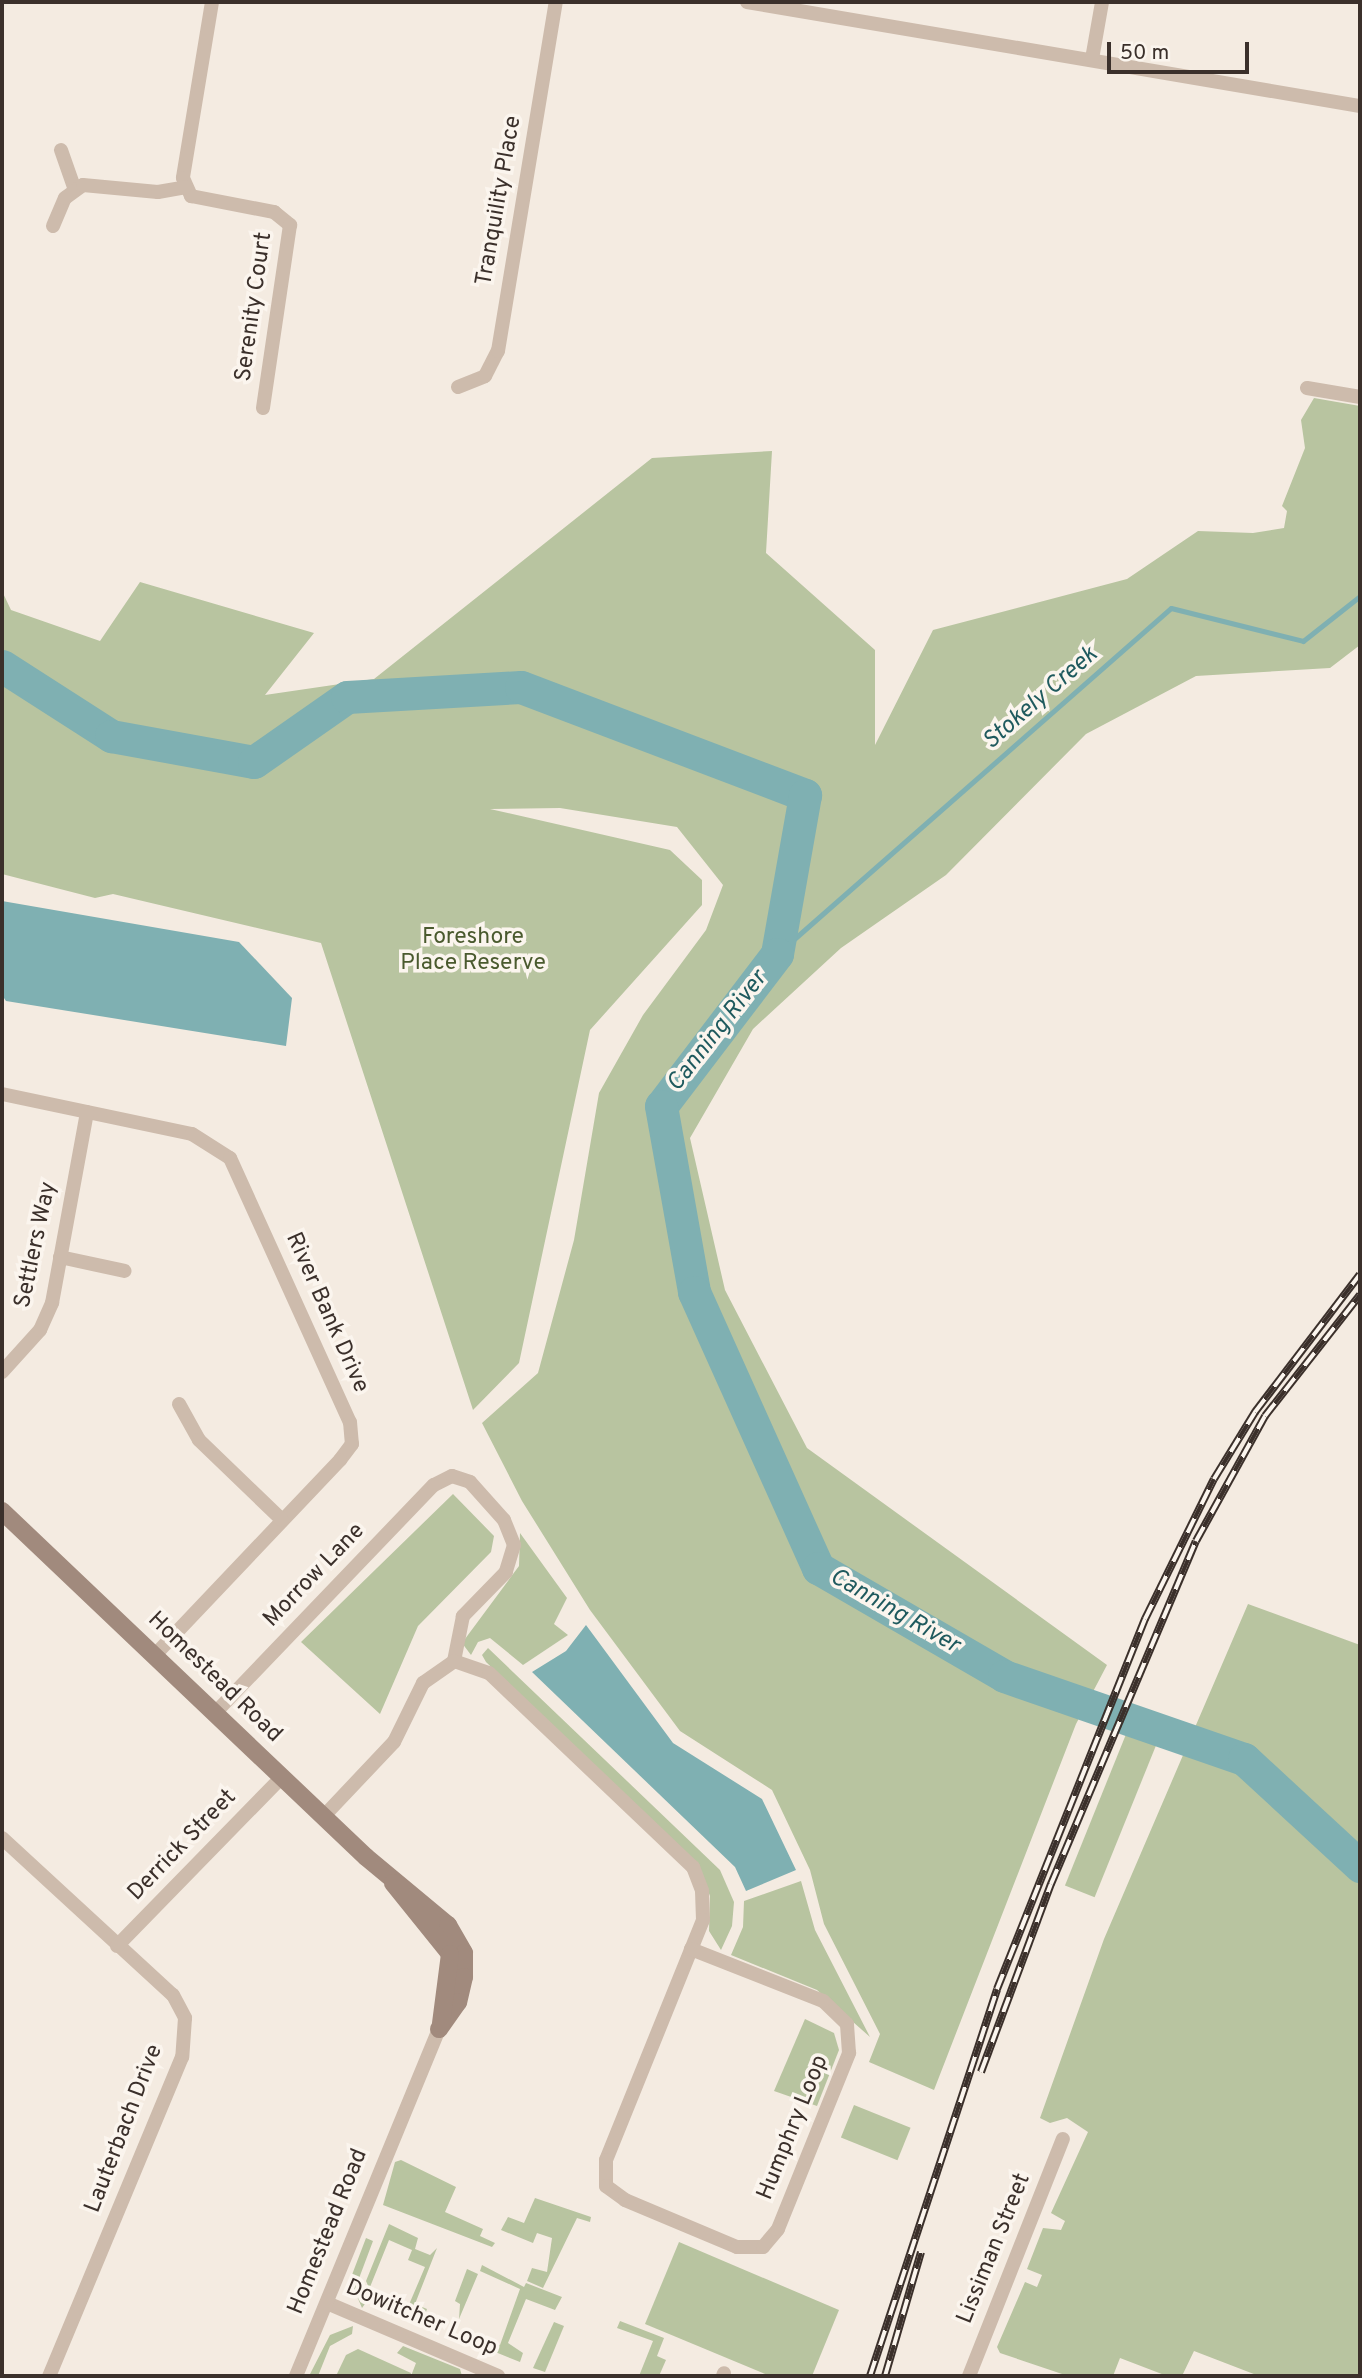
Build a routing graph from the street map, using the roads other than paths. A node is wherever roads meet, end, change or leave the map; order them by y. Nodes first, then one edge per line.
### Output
1 (212, 2) edge
2 (556, 2) edge
3 (747, 2) edge
4 (1102, 2) edge
5 (1092, 59) junction
6 (1360, 106) edge
7 (61, 150) dead end
8 (185, 187) junction
9 (75, 190) junction
10 (52, 226) dead end
11 (458, 387) dead end
12 (1307, 388) dead end
13 (1360, 397) edge
14 (263, 408) dead end
15 (2, 1094) edge
16 (87, 1112) junction
17 (60, 1257) junction
18 (125, 1270) dead end
19 (2, 1372) edge
20 (178, 1404) dead end
21 (2, 1511) edge
22 (282, 1520) junction
23 (155, 1655) junction
24 (454, 1661) junction
25 (215, 1713) junction
26 (282, 1777) junction
27 (323, 1817) junction
28 (2, 1839) edge
29 (117, 1946) junction
30 (691, 1949) junction
31 (439, 2029) joint
32 (1063, 2139) dead end
33 (327, 2303) junction
34 (49, 2376) edge
35 (296, 2376) edge
36 (498, 2376) edge
37 (969, 2376) edge

1 - 8 street
2 - 11 street, Tranquility Place
3 - 5 street
4 - 5 street
5 - 6 street
7 - 9 street
8 - 9 street
8 - 14 street, Serenity Court
9 - 10 street
12 - 13 street
15 - 16 street, River Bank Drive
16 - 17 street, Settlers Way
16 - 22 street, River Bank Drive
17 - 18 street
17 - 19 street, Settlers Way
20 - 22 street
21 - 23 street, Homestead Road
22 - 23 street, River Bank Drive
23 - 25 street, Homestead Road
24 - 25 street, Morrow Lane
24 - 27 street
24 - 30 street
25 - 26 street, Homestead Road
26 - 27 street, Homestead Road
26 - 29 street, Derrick Street
27 - 31 street, Homestead Road
28 - 29 street, Lauterbach Drive
29 - 34 street, Lauterbach Drive
30 - 30 street, Humphry Loop
31 - 33 street, Homestead Road
32 - 37 street, Lissiman Street
33 - 35 street, Homestead Road
33 - 36 street, Dowitcher Loop

